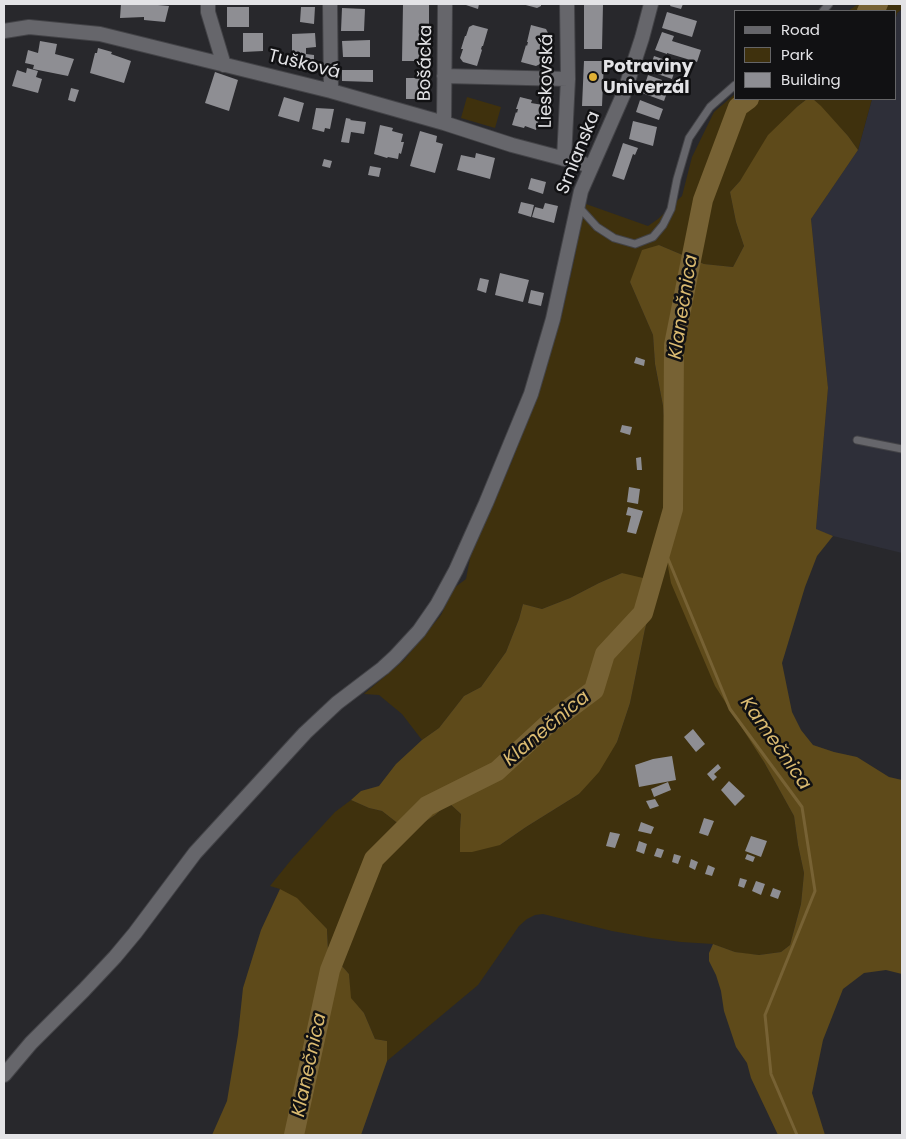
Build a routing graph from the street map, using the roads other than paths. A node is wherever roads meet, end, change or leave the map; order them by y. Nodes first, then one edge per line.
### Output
1 (208, 4) edge
2 (330, 4) edge
3 (445, 4) edge
4 (567, 4) edge
5 (651, 4) edge
6 (4, 31) edge
7 (224, 64) junction
8 (444, 76) junction
9 (568, 79) junction
10 (734, 86) edge
11 (331, 91) junction
12 (444, 123) junction
13 (564, 159) junction
14 (591, 167) junction
15 (577, 205) junction
16 (857, 440) dead end
17 (902, 449) edge
18 (4, 1075) edge

1 - 7 street
2 - 11 street
3 - 8 street, Bošácka
4 - 9 street, Lieskovská
5 - 14 street, Srnianska
6 - 7 street, Tušková
7 - 11 street, Tušková
8 - 9 street
8 - 12 street, Bošácka
9 - 13 street, Lieskovská
10 - 15 lane
11 - 12 street, Tušková
12 - 13 street, Tušková
13 - 14 street, Tušková
14 - 15 street, Srnianska
15 - 18 street, Srnianska
16 - 17 lane

